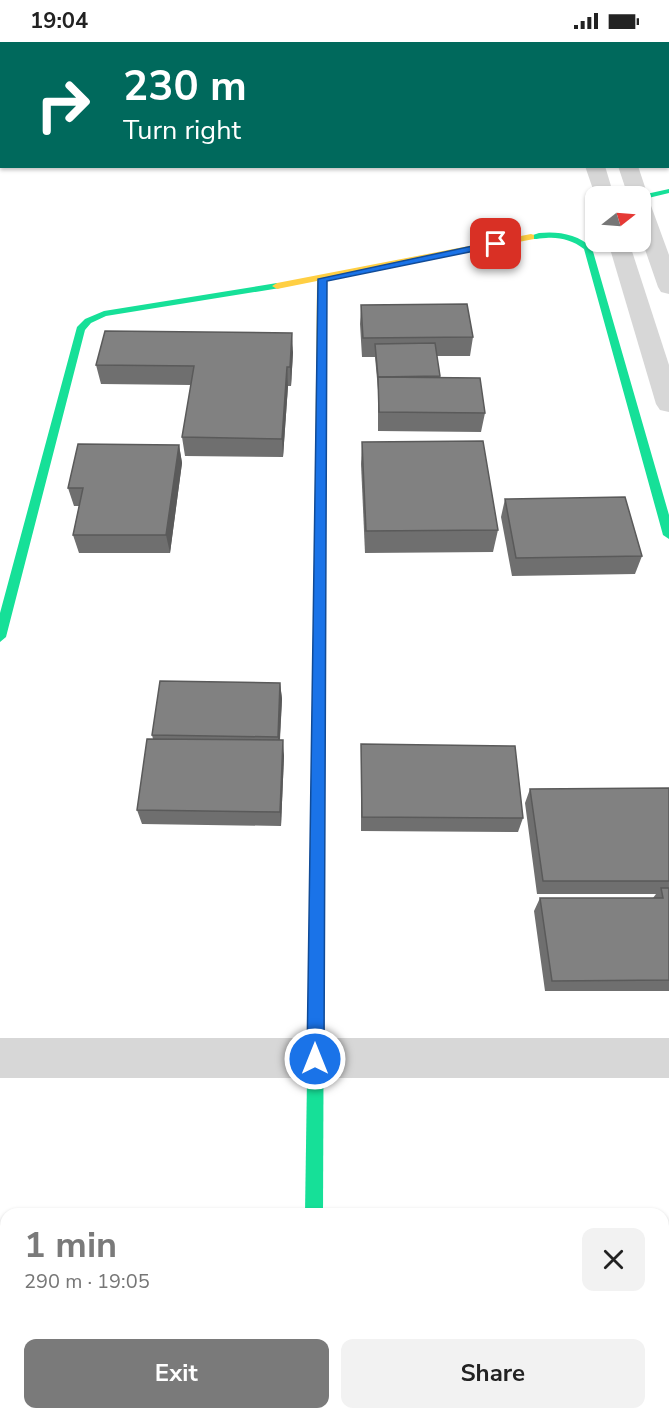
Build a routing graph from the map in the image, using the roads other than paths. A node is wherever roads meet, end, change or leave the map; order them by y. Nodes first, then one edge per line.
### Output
1 (596, 168) edge
2 (629, 168) edge
3 (601, 186) edge
4 (635, 186) edge
5 (669, 191) edge
6 (651, 195) edge
7 (651, 235) edge
8 (621, 252) edge
9 (322, 279) junction
10 (669, 287) edge
11 (669, 404) edge
12 (669, 535) edge
13 (0, 637) edge
14 (669, 1058) edge
15 (0, 1059) edge
16 (315, 1059) junction
17 (314, 1208) edge

1 - 3 street
2 - 4 street
5 - 6 street
7 - 10 street
8 - 11 street
9 - 12 street
9 - 13 street
9 - 16 street
14 - 16 street
15 - 16 street
16 - 17 street

